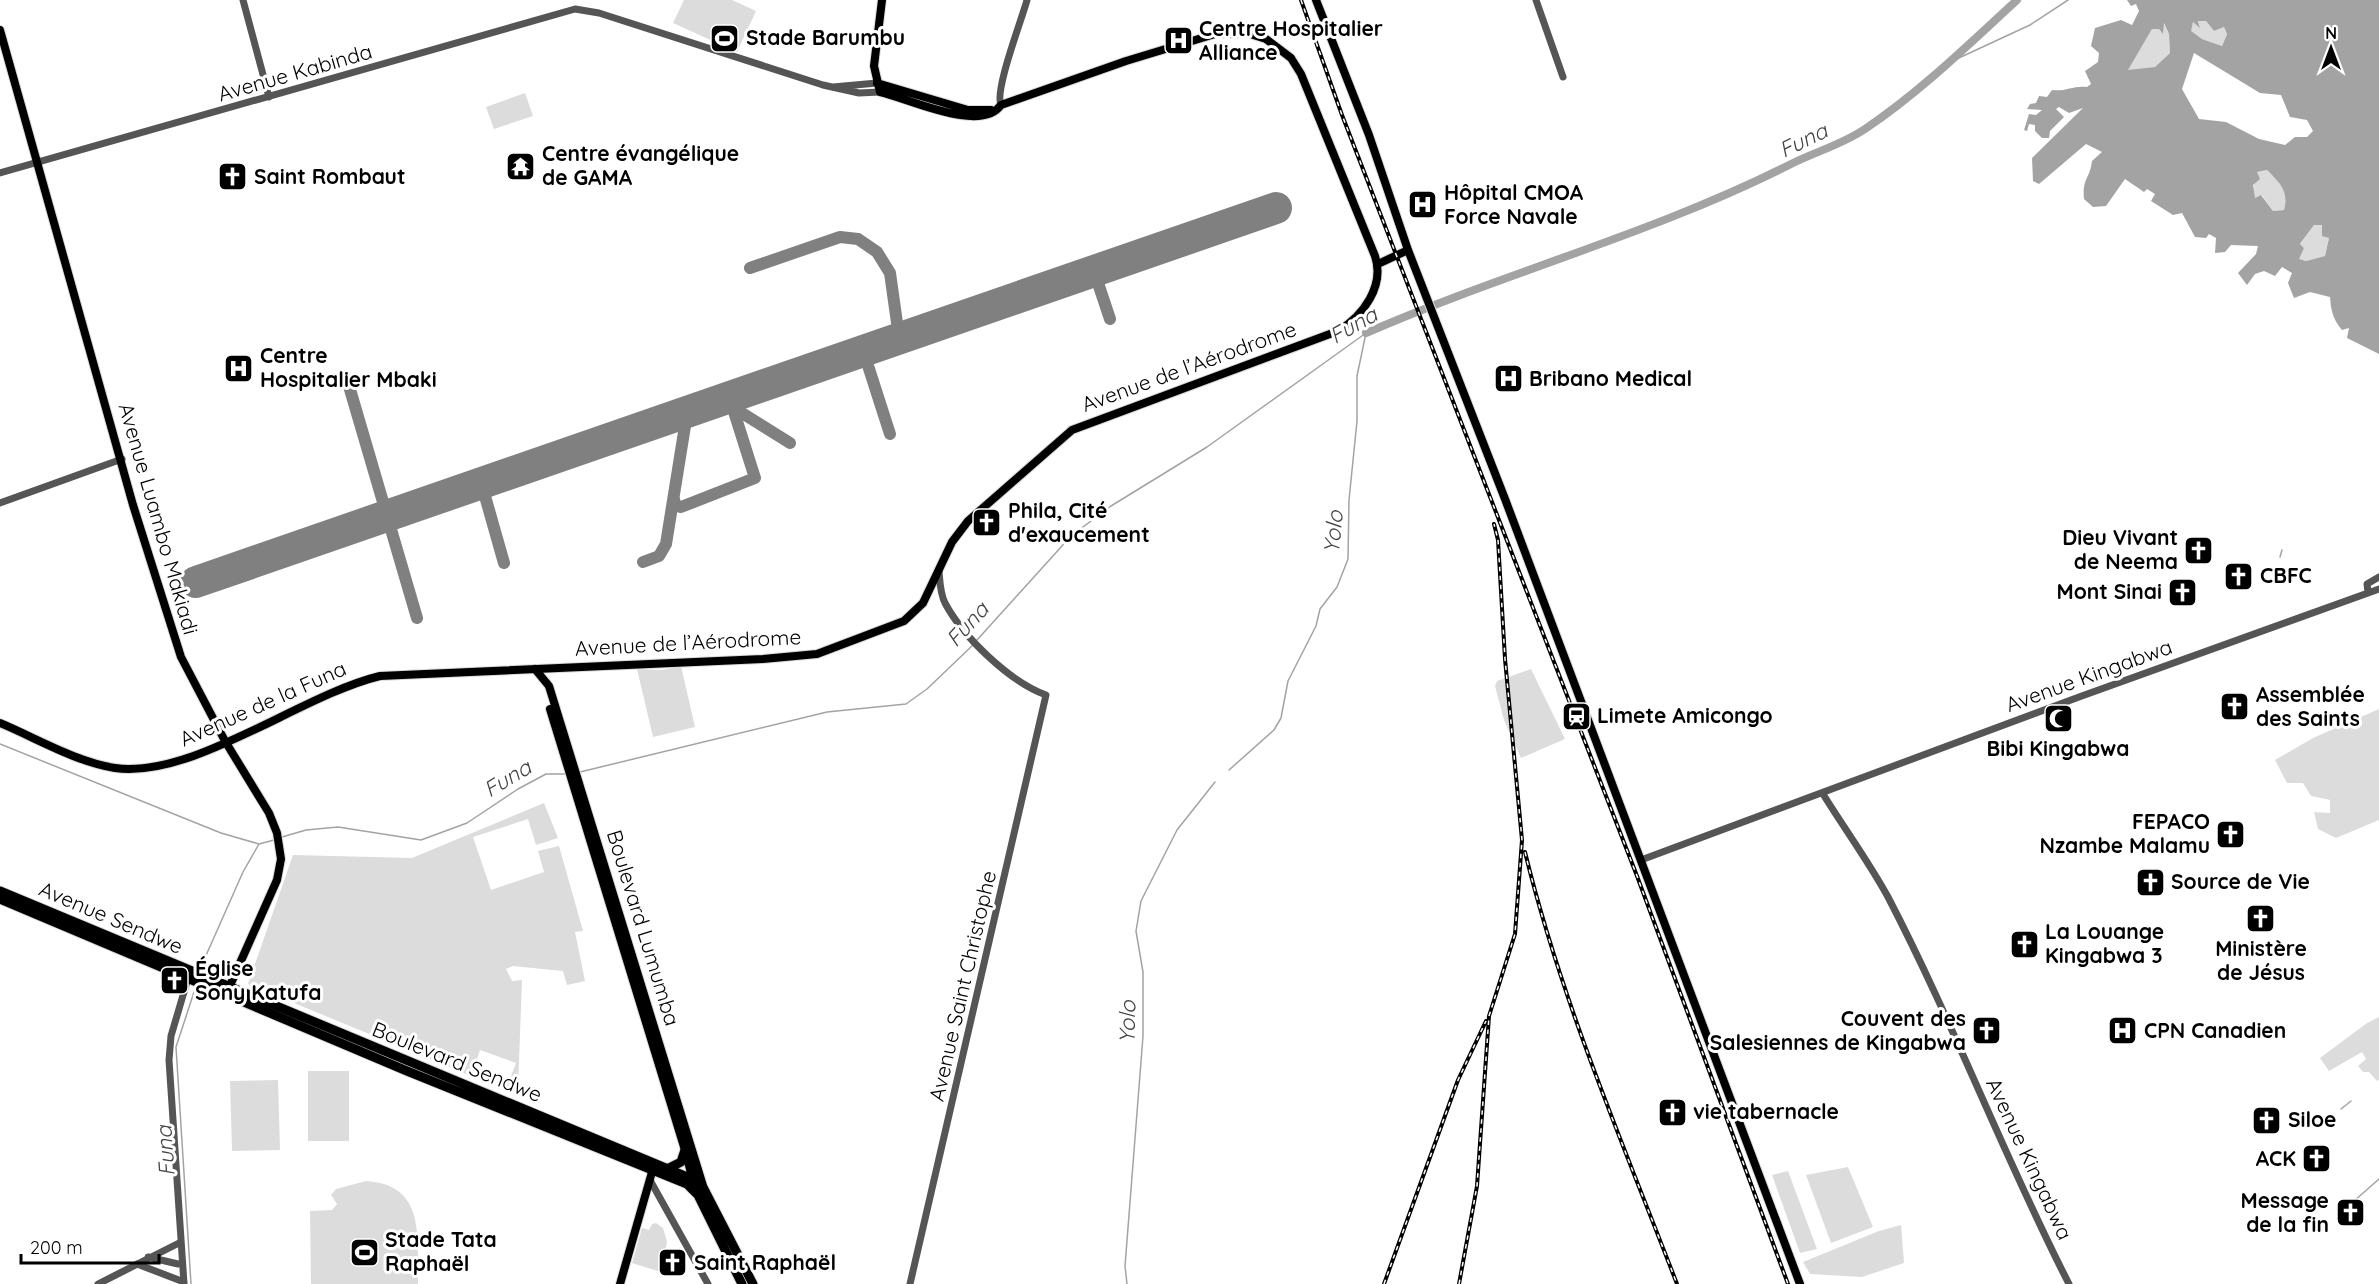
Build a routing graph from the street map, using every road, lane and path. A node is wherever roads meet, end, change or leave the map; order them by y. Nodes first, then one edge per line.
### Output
1 (243, 0) edge
2 (882, 0) edge
3 (1027, 0) edge
4 (1316, 0) edge
5 (1536, 0) edge
6 (0, 30) edge
7 (1563, 77) dead end
8 (878, 88) junction
9 (269, 97) junction
10 (999, 107) junction
11 (37, 162) junction
12 (0, 173) edge
13 (1408, 250) junction
14 (1378, 264) junction
15 (122, 459) junction
16 (0, 503) edge
17 (939, 571) junction
18 (2379, 577) edge
19 (2379, 589) edge
20 (2367, 592) junction
21 (553, 668) junction
22 (531, 669) junction
23 (546, 684) junction
24 (0, 723) edge
25 (225, 741) junction
26 (576, 781) junction
27 (1823, 794) junction
28 (1641, 861) junction
29 (0, 891) edge
30 (0, 899) edge
31 (192, 977) junction
32 (207, 983) joint
33 (227, 992) junction
34 (685, 1150) junction
35 (654, 1166) junction
36 (669, 1168) junction
37 (651, 1182) junction
38 (697, 1185) junction
39 (181, 1242) junction
40 (148, 1257) junction
41 (180, 1263) junction
42 (137, 1264) junction
43 (155, 1271) junction
44 (184, 1283) edge
45 (98, 1284) edge
46 (620, 1284) edge
47 (708, 1284) edge
48 (742, 1284) edge
49 (753, 1284) edge
50 (910, 1284) edge
51 (1800, 1284) edge
52 (2070, 1284) edge

1 - 9 street
2 - 8 main road
3 - 10 street
4 - 13 main road
5 - 7 street
6 - 11 main road, Avenue Luambo Makiadi
8 - 9 street, Avenue Kabinda
8 - 10 main road
9 - 11 street, Avenue Kabinda
10 - 14 main road
11 - 12 street, Avenue Kabinda
11 - 15 main road, Avenue Luambo Makiadi
13 - 14 main road
13 - 28 main road
14 - 17 main road, Avenue de l’Aérodrome
15 - 16 street
15 - 25 main road, Avenue Luambo Makiadi
17 - 21 main road, Avenue de l’Aérodrome
17 - 50 street, Avenue Saint Christophe
18 - 20 street
19 - 20 street, Avenue Kingabwa
20 - 27 street, Avenue Kingabwa
21 - 22 main road, Avenue de la Funa
21 - 23 main road
22 - 23 main road, Boulevard Lumumba
22 - 25 main road, Avenue de la Funa
23 - 26 main road, Boulevard Lumumba
24 - 25 main road, Avenue de la Funa
25 - 33 main road, Avenue Luambo Makiadi
26 - 34 main road, Boulevard Lumumba
26 - 38 main road, Boulevard Lumumba
27 - 28 street, Avenue Kingabwa
27 - 52 street, Avenue Kingabwa
28 - 51 main road
29 - 31 highway, Avenue Sendwe
30 - 31 highway, Avenue Sendwe
31 - 32 highway, Avenue Sendwe
31 - 39 street
32 - 33 highway, Boulevard Sendwe
33 - 35 highway, Boulevard Sendwe
34 - 36 highway
34 - 38 main road, Boulevard Lumumba
35 - 36 highway, Boulevard Sendwe
35 - 37 main road
35 - 38 highway, Boulevard Sendwe
36 - 38 highway, Boulevard Sendwe
37 - 46 main road
37 - 47 street
38 - 48 highway, Boulevard Lumumba
38 - 49 highway, Boulevard Lumumba
39 - 40 street
39 - 41 street
40 - 41 street
40 - 42 street
41 - 43 street
41 - 44 street
42 - 43 street
42 - 45 street
43 - 44 street

